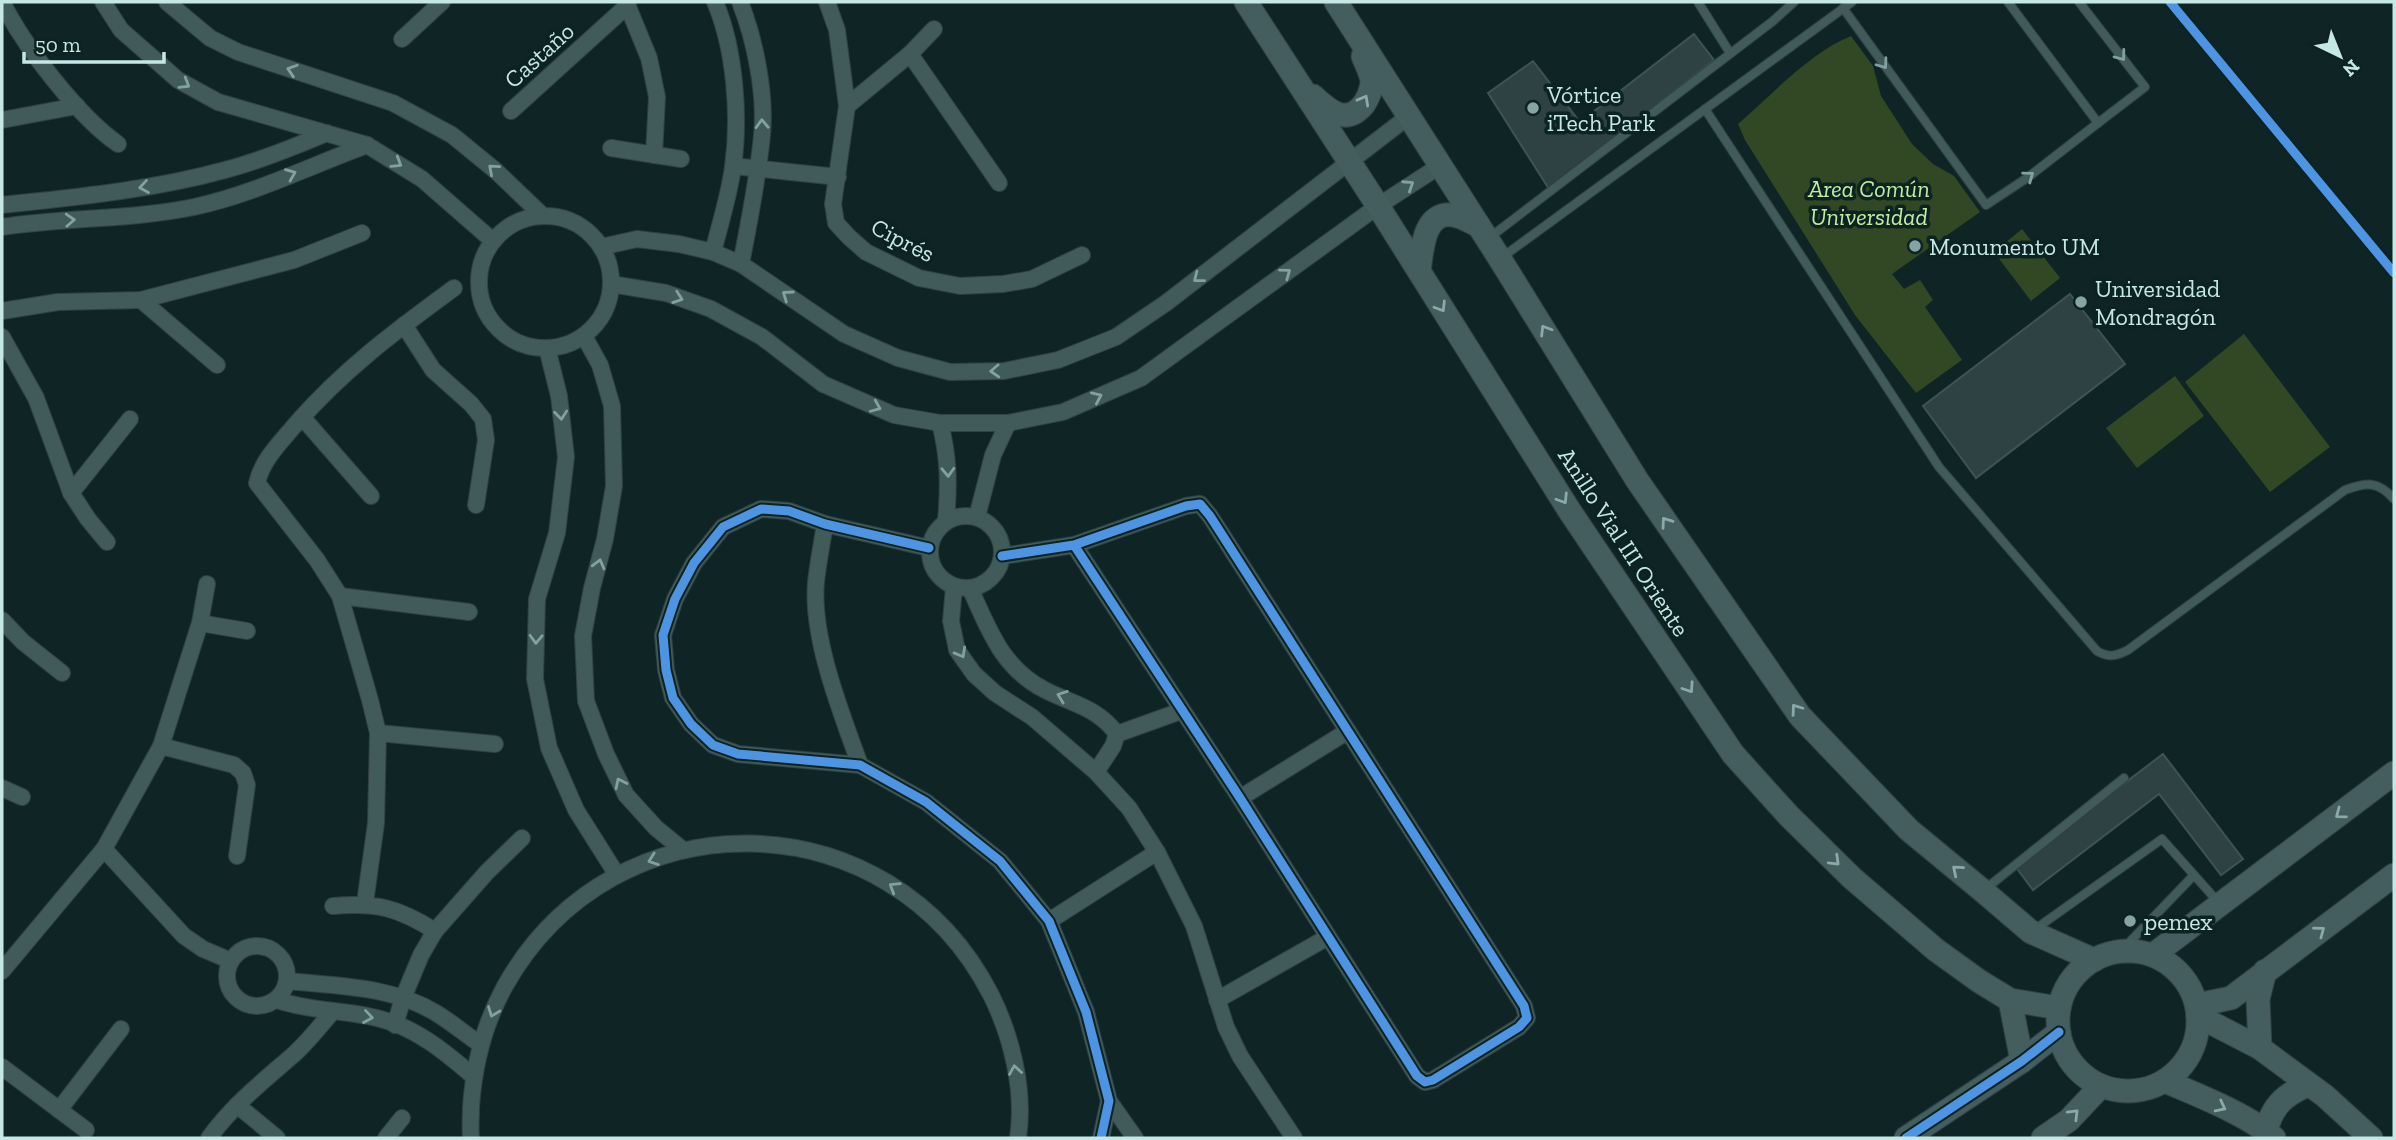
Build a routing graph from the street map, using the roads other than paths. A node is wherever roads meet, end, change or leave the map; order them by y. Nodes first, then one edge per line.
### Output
1 (2, 2) edge
2 (103, 2) edge
3 (167, 2) edge
4 (442, 2) edge
5 (715, 2) edge
6 (740, 2) edge
7 (827, 2) edge
8 (1246, 2) edge
9 (1336, 2) edge
10 (1698, 2) edge
11 (1794, 2) edge
12 (1852, 2) edge
13 (2008, 2) edge
14 (2079, 2) edge
15 (627, 3) edge
16 (1843, 8) junction
17 (1352, 26) junction
18 (934, 29) dead end
19 (402, 39) dead end
20 (1730, 53) junction
21 (910, 54) junction
22 (1294, 76) junction
23 (77, 106) junction
24 (847, 106) junction
25 (1705, 109) junction
26 (511, 111) dead end
27 (1409, 116) junction
28 (2, 120) edge
29 (2098, 123) junction
30 (327, 133) junction
31 (118, 144) dead end
32 (367, 145) junction
33 (611, 148) dead end
34 (654, 155) junction
35 (681, 159) dead end
36 (1349, 162) junction
37 (1441, 164) junction
38 (733, 166) junction
39 (235, 167) junction
40 (758, 167) junction
41 (838, 177) junction
42 (174, 182) junction
43 (999, 183) dead end
44 (243, 193) junction
45 (2, 205) edge
46 (1378, 205) junction
47 (181, 209) junction
48 (543, 216) junction
49 (723, 216) junction
50 (749, 221) junction
51 (2, 227) edge
52 (1484, 232) junction
53 (362, 233) dead end
54 (493, 241) junction
55 (601, 247) junction
56 (713, 252) junction
57 (1082, 255) dead end
58 (1500, 259) junction
59 (741, 264) junction
60 (1419, 271) junction
61 (611, 284) junction
62 (454, 288) dead end
63 (141, 300) junction
64 (2, 311) edge
65 (404, 325) junction
66 (584, 335) junction
67 (2, 337) edge
68 (547, 348) junction
69 (217, 365) dead end
70 (302, 417) junction
71 (130, 419) dead end
72 (940, 423) junction
73 (1008, 423) junction
74 (71, 493) junction
75 (371, 496) dead end
76 (2394, 499) edge
77 (476, 505) dead end
78 (977, 517) junction
79 (946, 521) junction
80 (825, 524) junction
81 (107, 542) dead end
82 (1074, 545) junction
83 (929, 548) junction
84 (1002, 556) junction
85 (207, 584) dead end
86 (962, 588) junction
87 (340, 596) junction
88 (469, 612) dead end
89 (2, 620) edge
90 (200, 623) junction
91 (247, 631) dead end
92 (62, 673) dead end
93 (1181, 711) junction
94 (1348, 731) junction
95 (378, 733) junction
96 (1117, 734) junction
97 (495, 744) dead end
98 (161, 746) junction
99 (860, 765) junction
100 (1096, 772) junction
101 (2394, 773) edge
102 (2124, 778) dead end
103 (2, 788) edge
104 (22, 797) dead end
105 (1240, 798) junction
106 (522, 838) dead end
107 (104, 849) junction
108 (683, 850) junction
109 (1157, 852) junction
110 (237, 856) dead end
111 (617, 874) junction
112 (2194, 875) junction
113 (2394, 875) edge
114 (1983, 891) junction
115 (365, 903) junction
116 (2221, 905) junction
117 (333, 906) dead end
118 (1049, 921) junction
119 (435, 931) junction
120 (2031, 932) junction
121 (1328, 937) junction
122 (2121, 951) junction
123 (2153, 955) junction
124 (2094, 960) junction
125 (230, 961) junction
126 (2, 971) edge
127 (2265, 971) junction
128 (288, 981) junction
129 (403, 998) junction
130 (276, 1000) junction
131 (1217, 1000) junction
132 (2010, 1000) junction
133 (2059, 1008) junction
134 (333, 1011) junction
135 (2198, 1011) junction
136 (395, 1025) junction
137 (121, 1029) dead end
138 (2059, 1032) junction
139 (480, 1044) junction
140 (2260, 1048) junction
141 (2022, 1061) junction
142 (2, 1067) edge
143 (473, 1076) junction
144 (2165, 1081) junction
145 (2308, 1085) junction
146 (2101, 1086) junction
147 (1109, 1101) junction
148 (237, 1105) junction
149 (59, 1110) junction
150 (402, 1118) dead end
151 (86, 1130) dead end
152 (2270, 1135) edge
153 (209, 1138) edge
154 (277, 1138) edge
155 (386, 1138) edge
156 (471, 1138) edge
157 (1018, 1138) edge
158 (1101, 1138) edge
159 (1135, 1138) edge
160 (1294, 1138) edge
161 (1906, 1138) edge
162 (2043, 1138) edge
163 (2371, 1138) edge

1 - 23 street
2 -> 30 street
48 -> 3 street
4 - 19 street
5 - 38 street
40 -> 6 street
7 - 24 street, Ciprés
8 - 22 main road, Anillo Vial III Oriente
9 - 17 main road, Anillo Vial III Oriente
10 - 20 lane
11 - 20 lane
12 - 16 lane
13 - 29 lane
14 -> 29 lane
15 - 26 street, Castaño
15 - 34 street, Castaño
16 - 25 lane
16 -> 29 lane
22 -> 17 main road
17 - 27 main road, Anillo Vial III Oriente
18 - 21 street
20 - 52 lane
21 - 24 street
21 - 43 street
22 - 36 main road, Anillo Vial III Oriente
23 - 28 street
23 - 31 street
24 - 41 street, Ciprés
25 - 58 lane
25 - 76 lane
27 - 36 street
27 - 37 main road, Anillo Vial III Oriente
30 - 32 street
30 - 39 street
44 -> 32 street
32 -> 54 street
33 - 34 street
34 - 35 street
36 - 46 main road, Anillo Vial III Oriente
36 -> 59 street
46 -> 37 street
37 - 52 main road, Anillo Vial III Oriente
38 - 40 street
38 - 49 street
39 - 42 street
39 - 44 street
40 - 41 street
40 - 50 street
41 - 57 street, Ciprés
42 -> 45 street
42 - 47 street
44 - 47 street
46 - 60 main road, Anillo Vial III Oriente
73 -> 46 street
51 -> 47 street
48 - 54 street
48 - 55 street
49 - 50 street
49 - 56 street
50 - 59 street
52 - 58 main road, Anillo Vial III Oriente
52 - 60 main road
53 - 63 street
54 - 68 street
55 - 56 street
55 - 61 street
56 - 59 street
114 -> 58 main road, Anillo Vial III Oriente
60 -> 132 main road, Anillo Vial III Oriente
61 - 66 street
61 -> 72 street
62 - 65 street
63 - 64 street
63 - 69 street
65 - 70 street
65 - 77 street
66 - 68 street
108 -> 66 street
67 - 74 street
68 -> 111 street
70 - 75 street
70 - 87 street
71 - 74 street
72 - 73 street
72 -> 79 street
73 - 78 street
74 - 81 street
78 - 79 street
78 - 84 street
79 - 83 street
80 - 83 street
80 - 99 street
80 - 99 street
82 - 84 street
82 - 93 street
82 - 94 street
83 - 86 street
84 - 86 street
85 - 90 street
96 -> 86 street
86 -> 100 street
87 - 88 street
87 - 95 street
89 - 92 street
90 - 91 street
90 - 98 street
93 - 96 street
93 - 105 street
94 - 105 street
94 - 121 street
95 - 97 street
95 - 115 street
96 - 100 street
98 - 107 street
98 - 110 street
99 - 118 street
100 - 109 street
101 -> 116 main road
102 - 114 lane
103 - 104 street
105 - 121 street
106 - 119 street
107 - 125 street
107 - 126 street
108 -> 111 street
157 -> 108 street
109 - 118 street
109 - 131 street
111 -> 139 street
112 - 116 lane
112 - 120 lane
112 - 122 lane
127 -> 113 main road
114 - 120 main road, Anillo Vial III Oriente
115 - 117 street
115 - 119 street
116 - 123 main road
118 - 147 street
119 - 129 street
120 - 124 main road, Anillo Vial III Oriente
121 - 131 street
122 - 123 main road
122 - 124 main road
123 - 135 main road
124 - 133 main road
125 - 128 street
125 - 130 street
127 - 135 main road
127 - 140 main road
128 - 129 street
128 - 130 street
129 - 136 street
129 - 139 street
130 - 134 street
131 - 160 street
132 - 133 main road, Anillo Vial III Oriente
132 - 141 main road
133 - 138 main road
134 -> 136 street
134 - 148 street
135 - 140 main road
135 - 144 main road
136 - 143 street
137 - 149 street
138 - 141 main road
138 - 146 main road
139 - 143 street
140 - 145 main road
141 - 161 main road
142 - 149 street
143 - 156 street
144 - 146 main road
144 -> 152 main road
145 - 152 main road
145 - 163 main road
162 -> 146 main road
147 - 158 street
147 - 159 street
148 - 153 street
148 - 154 street
149 - 151 street
150 - 155 street

